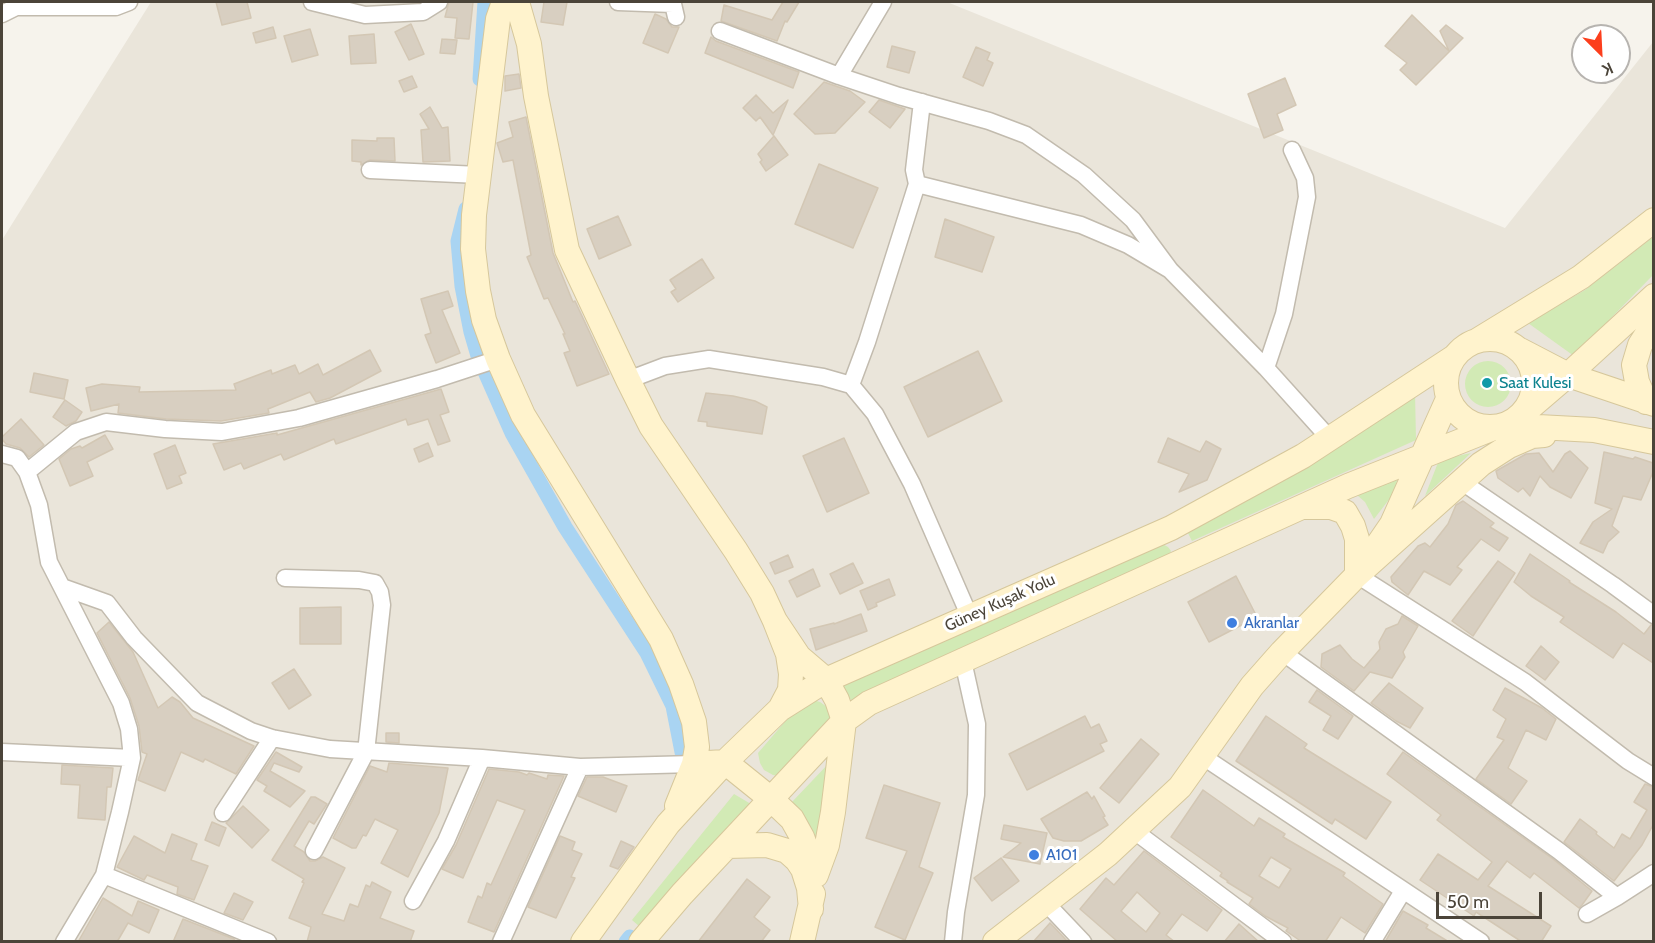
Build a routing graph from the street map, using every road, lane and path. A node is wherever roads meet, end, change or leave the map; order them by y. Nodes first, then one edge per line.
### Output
1 (129, 2) edge
2 (312, 2) edge
3 (439, 2) edge
4 (504, 2) edge
5 (517, 2) edge
6 (618, 2) edge
7 (883, 2) edge
8 (2, 14) edge
9 (676, 16) dead end
10 (720, 31) dead end
11 (839, 76) junction
12 (922, 102) junction
13 (1292, 150) dead end
14 (370, 170) dead end
15 (479, 175) junction
16 (917, 184) junction
17 (1653, 220) edge
18 (1170, 270) junction
19 (1653, 296) edge
20 (1653, 324) edge
21 (1478, 340) junction
22 (1519, 350) junction
23 (1454, 357) junction
24 (495, 360) junction
25 (1266, 368) junction
26 (1568, 375) junction
27 (628, 380) junction
28 (851, 385) junction
29 (1448, 399) junction
30 (1650, 403) edge
31 (1522, 414) junction
32 (1496, 427) junction
33 (1594, 430) junction
34 (1330, 439) junction
35 (1653, 442) edge
36 (2, 454) edge
37 (1422, 456) junction
38 (27, 472) junction
39 (1462, 482) junction
40 (1301, 507) junction
41 (1171, 528) junction
42 (1184, 560) junction
43 (1357, 575) junction
44 (285, 578) dead end
45 (62, 588) junction
46 (969, 615) junction
47 (1653, 615) edge
48 (775, 621) junction
49 (1282, 652) junction
50 (963, 661) junction
51 (826, 680) junction
52 (780, 709) junction
53 (844, 721) junction
54 (272, 738) junction
55 (2, 752) edge
56 (366, 752) junction
57 (1202, 756) junction
58 (132, 758) junction
59 (482, 758) junction
60 (725, 762) junction
61 (694, 764) junction
62 (580, 767) junction
63 (1653, 777) edge
64 (771, 799) junction
65 (223, 813) dead end
66 (668, 824) junction
67 (1133, 830) junction
68 (727, 846) junction
69 (314, 851) dead end
70 (1653, 873) edge
71 (104, 875) junction
72 (816, 875) junction
73 (1403, 891) junction
74 (1617, 897) junction
75 (413, 901) dead end
76 (1045, 902) junction
77 (811, 909) junction
78 (1587, 914) dead end
79 (64, 942) edge
80 (268, 942) edge
81 (501, 942) edge
82 (583, 942) edge
83 (641, 942) edge
84 (802, 942) edge
85 (954, 942) edge
86 (995, 942) edge
87 (1083, 942) edge
88 (1283, 942) edge
89 (1372, 942) edge
90 (1481, 942) edge

1 - 8 street
2 - 3 street
4 - 15 main road
5 - 27 main road
6 - 9 street
7 - 11 street
10 - 11 street
11 - 12 street
12 - 16 street
12 - 18 street
13 - 25 street
14 - 15 street
15 - 24 main road
16 - 18 street
16 - 28 street
17 - 21 main road
18 - 25 street
19 - 26 main road
20 - 30 main road
21 - 22 main road
21 - 23 main road
22 - 26 main road
22 - 31 main road
23 - 29 main road
23 - 34 main road, Güney Kuşak Yolu
24 - 38 street
24 - 61 main road
25 - 34 street
26 - 30 main road
26 - 31 main road
27 - 28 street
27 - 48 main road
28 - 46 street
29 - 32 main road
29 - 37 main road
31 - 32 main road
32 - 33 main road
32 - 37 main road
33 - 35 main road
33 - 39 main road
34 - 41 main road, Güney Kuşak Yolu
36 - 38 street
37 - 40 main road
37 - 43 main road
38 - 45 street
39 - 43 main road
39 - 47 street
40 - 42 main road
40 - 43 main road
41 - 42 main road
41 - 46 main road, Güney Kuşak Yolu
42 - 50 main road
43 - 49 main road
43 - 63 street
44 - 56 street
45 - 54 street
45 - 58 street
46 - 51 main road, Güney Kuşak Yolu
48 - 51 main road
48 - 52 main road
49 - 57 main road
49 - 74 street
50 - 53 main road
50 - 85 street
51 - 52 main road, Güney Kuşak Yolu
51 - 53 main road
52 - 60 main road, Güney Kuşak Yolu
53 - 64 main road
53 - 72 main road
54 - 56 street
54 - 65 street
55 - 58 street
56 - 59 street
56 - 69 street
57 - 67 main road
57 - 73 street
58 - 71 street
59 - 62 street
59 - 75 street
60 - 61 main road
60 - 64 main road
60 - 66 main road, Güney Kuşak Yolu
61 - 62 street
61 - 66 main road
62 - 81 street
64 - 68 main road
64 - 72 main road
66 - 82 main road, Güney Kuşak Yolu
67 - 76 main road
67 - 88 street
68 - 77 main road
68 - 83 main road
70 - 74 street
71 - 79 street
71 - 80 street
72 - 77 main road
73 - 89 street
73 - 90 street
74 - 78 street
76 - 86 main road
76 - 87 street
77 - 84 main road

